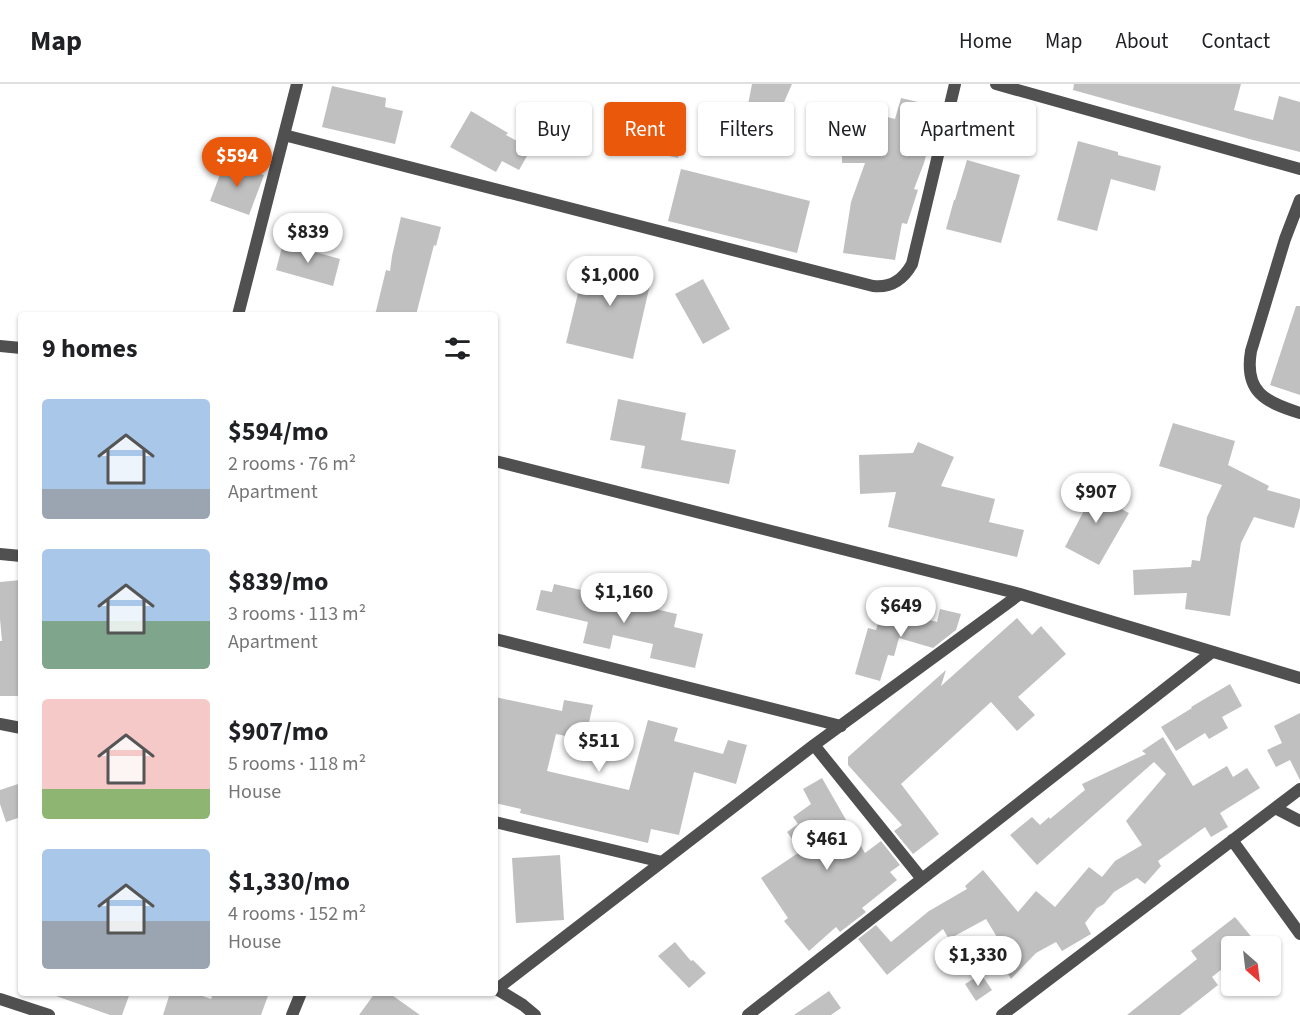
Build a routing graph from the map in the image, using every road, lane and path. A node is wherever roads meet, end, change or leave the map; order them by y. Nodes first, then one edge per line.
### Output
1 (297, 84) edge
2 (955, 84) edge
3 (996, 84) edge
4 (284, 135) junction
5 (1300, 169) edge
6 (1300, 200) edge
7 (239, 312) edge
8 (0, 346) edge
9 (18, 348) edge
10 (1300, 413) edge
11 (498, 461) edge
12 (0, 554) edge
13 (18, 555) edge
14 (1020, 594) junction
15 (498, 640) edge
16 (1212, 652) junction
17 (1300, 678) edge
18 (0, 724) edge
19 (841, 726) junction
20 (18, 727) edge
21 (814, 745) junction
22 (1300, 789) edge
23 (1275, 808) junction
24 (1300, 821) edge
25 (498, 823) edge
26 (1232, 840) junction
27 (662, 862) junction
28 (922, 879) junction
29 (1300, 934) edge
30 (498, 986) edge
31 (498, 989) edge
32 (300, 996) edge
33 (0, 999) edge
34 (49, 1015) edge
35 (292, 1015) edge
36 (535, 1015) edge
37 (748, 1015) edge
38 (1002, 1015) edge

1 - 4 street
2 - 4 street
3 - 5 street
4 - 7 street
6 - 10 street
8 - 9 street
11 - 14 street
12 - 13 street
14 - 16 street
14 - 19 street
15 - 19 street
16 - 17 street
16 - 28 street
18 - 20 street
19 - 21 street
21 - 27 street
21 - 28 street
22 - 23 street
23 - 24 street
23 - 26 street
25 - 27 street
26 - 29 street
26 - 38 street
27 - 30 street
28 - 37 street
31 - 36 street
32 - 35 street
33 - 34 street

